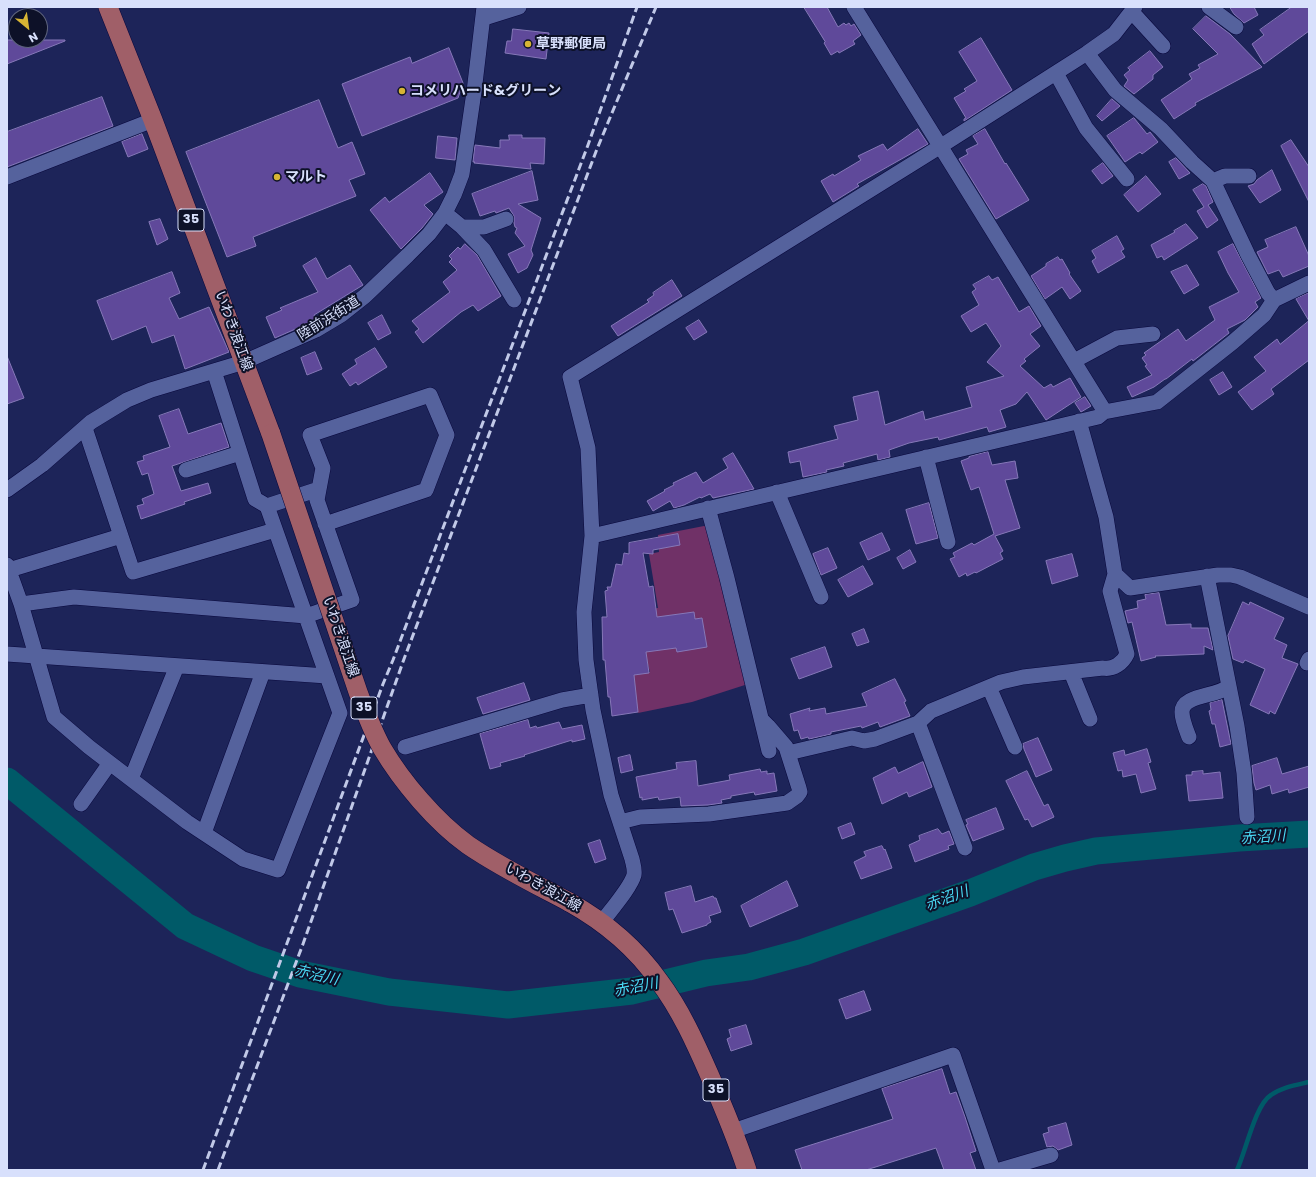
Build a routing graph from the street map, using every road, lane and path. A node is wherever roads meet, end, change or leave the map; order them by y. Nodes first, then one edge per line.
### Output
1 (108, 7) edge
2 (519, 7) edge
3 (854, 7) edge
4 (1209, 7) edge
5 (1134, 9) edge
6 (484, 12) edge
7 (1236, 27) dead end
8 (1163, 46) dead end
9 (1087, 53) junction
10 (1056, 73) junction
11 (153, 120) junction
12 (941, 146) junction
13 (1249, 176) dead end
14 (7, 177) edge
15 (1127, 179) dead end
16 (1213, 181) junction
17 (445, 213) junction
18 (506, 219) dead end
19 (462, 227) junction
20 (1309, 284) edge
21 (514, 300) dead end
22 (1274, 300) junction
23 (1153, 334) dead end
24 (1074, 361) junction
25 (244, 362) junction
26 (214, 371) junction
27 (1104, 412) junction
28 (1080, 421) junction
29 (85, 428) junction
30 (240, 453) junction
31 (926, 457) junction
32 (186, 470) dead end
33 (319, 489) junction
34 (7, 490) edge
35 (777, 492) junction
36 (267, 506) junction
37 (708, 508) junction
38 (325, 524) junction
39 (275, 530) junction
40 (120, 536) junction
41 (592, 536) junction
42 (948, 542) dead end
43 (8, 568) edge
44 (1114, 574) junction
45 (1208, 576) junction
46 (821, 597) dead end
47 (21, 604) junction
48 (1309, 607) edge
49 (306, 616) junction
50 (7, 654) edge
51 (36, 656) junction
52 (177, 666) junction
53 (263, 672) junction
54 (1071, 672) junction
55 (327, 676) junction
56 (1229, 686) junction
57 (989, 687) junction
58 (591, 695) junction
59 (1090, 719) dead end
60 (763, 721) junction
61 (918, 723) junction
62 (1188, 737) dead end
63 (405, 747) dead end
64 (1015, 747) dead end
65 (769, 751) dead end
66 (788, 753) junction
67 (110, 763) junction
68 (131, 779) junction
69 (81, 804) dead end
70 (1247, 817) dead end
71 (620, 822) junction
72 (204, 833) junction
73 (965, 848) dead end
74 (602, 922) junction
75 (733, 1131) junction
76 (1051, 1155) dead end
77 (747, 1170) edge
78 (993, 1170) edge
79 (1000, 1170) edge

1 - 11 main road, いわき浪江線 / 35
2 - 6 street
3 - 12 street
4 - 7 street
5 - 8 street
5 - 9 street
6 - 17 street, 陸前浜街道
9 - 10 street
9 - 16 street
10 - 12 street
10 - 15 street
11 - 14 street
11 - 25 main road, いわき浪江線 / 35
12 - 24 street
12 - 41 street
13 - 16 street
16 - 22 street
17 - 19 street
17 - 25 street, 陸前浜街道
18 - 19 street
19 - 21 street
20 - 22 street
22 - 27 street
23 - 24 street
24 - 27 street
25 - 26 street, 陸前浜街道
25 - 74 main road, いわき浪江線 / 35, bridge
26 - 29 street, 陸前浜街道
26 - 30 street
27 - 28 street
28 - 31 street
28 - 44 street
29 - 34 street, 陸前浜街道
29 - 40 street
30 - 32 street
30 - 36 street
31 - 35 street
31 - 42 street
33 - 36 street
33 - 38 street
33 - 38 street
35 - 37 street
35 - 46 street
36 - 39 street
37 - 41 street
37 - 60 street
38 - 49 street
39 - 40 street
39 - 49 street
40 - 43 street
41 - 58 street
43 - 47 street
44 - 45 street
44 - 54 street
45 - 48 street
45 - 56 street
47 - 49 street
47 - 51 street
49 - 55 street
50 - 51 street
51 - 52 street
51 - 67 street
52 - 53 street
52 - 68 street
53 - 55 street
53 - 72 street
54 - 57 street
54 - 59 street
55 - 72 street
56 - 62 street
56 - 70 street
57 - 61 street
57 - 64 street
58 - 63 street
58 - 71 street
60 - 65 street
60 - 66 street
61 - 66 street
61 - 73 street
66 - 71 street
67 - 68 street
67 - 69 street
68 - 72 street
71 - 74 street
74 - 75 main road, いわき浪江線 / 35
75 - 77 main road, いわき浪江線 / 35
75 - 78 street
76 - 79 street

